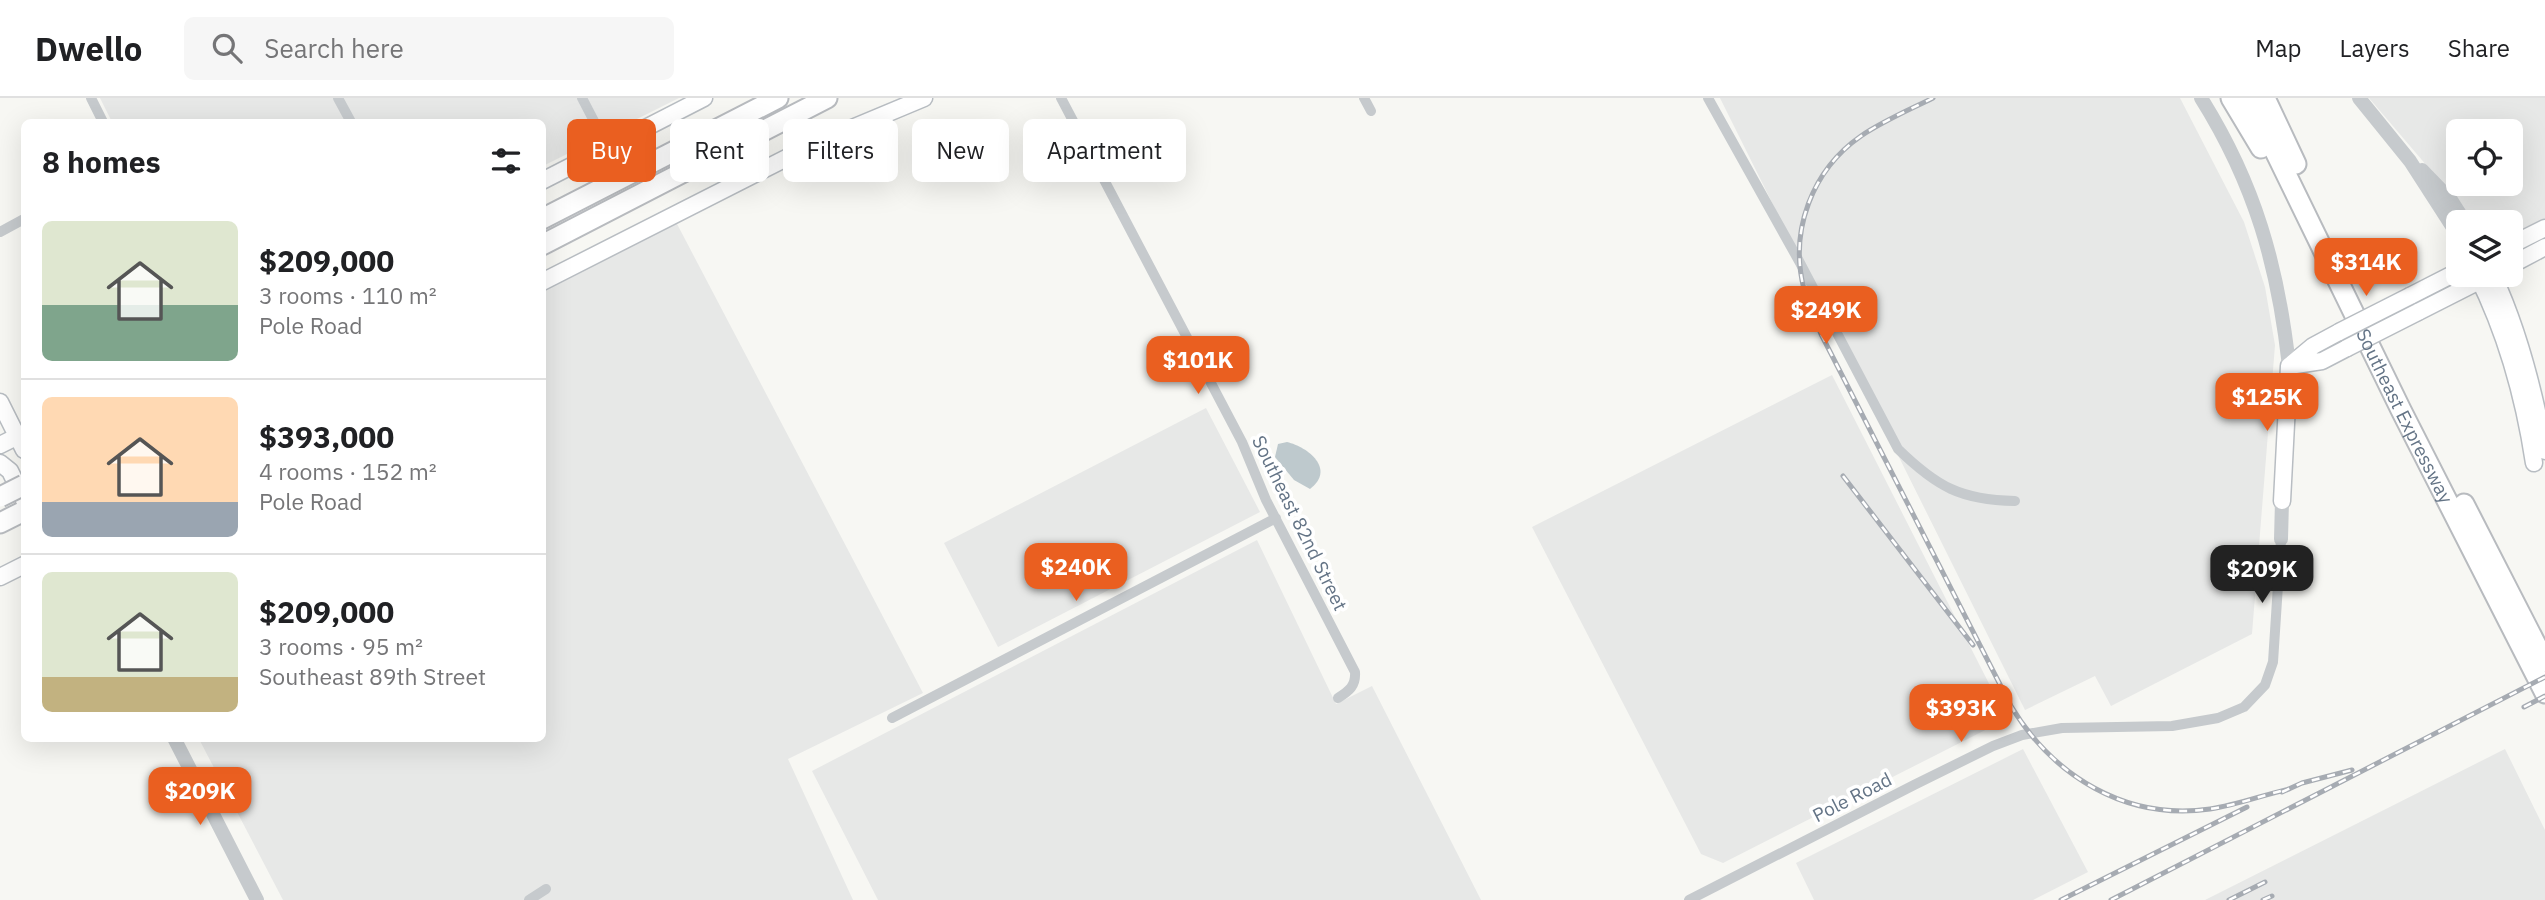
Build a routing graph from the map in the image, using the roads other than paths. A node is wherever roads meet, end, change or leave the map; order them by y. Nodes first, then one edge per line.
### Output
1 (91, 98) edge
2 (338, 98) edge
3 (582, 98) edge
4 (704, 98) edge
5 (778, 98) edge
6 (827, 98) edge
7 (925, 98) edge
8 (1061, 98) edge
9 (1364, 98) edge
10 (1708, 98) edge
11 (2201, 98) edge
12 (2231, 98) edge
13 (2249, 98) edge
14 (2265, 98) edge
15 (2359, 98) edge
16 (1371, 111) dead end
17 (102, 119) edge
18 (349, 119) edge
19 (593, 119) edge
20 (656, 123) edge
21 (2410, 161) junction
22 (567, 168) edge
23 (546, 179) edge
24 (2457, 210) edge
25 (546, 215) edge
26 (2446, 217) edge
27 (21, 221) edge
28 (2545, 228) edge
29 (0, 232) edge
30 (2317, 237) junction
31 (2523, 239) edge
32 (546, 243) edge
33 (2545, 247) edge
34 (2523, 261) edge
35 (2446, 278) edge
36 (546, 280) edge
37 (2465, 287) edge
38 (2488, 287) edge
39 (2494, 287) edge
40 (2508, 287) edge
41 (2504, 300) junction
42 (2289, 366) junction
43 (0, 402) edge
44 (21, 438) edge
45 (21, 440) edge
46 (0, 445) edge
47 (2539, 457) edge
48 (0, 463) edge
49 (21, 486) edge
50 (21, 494) edge
51 (0, 497) edge
52 (2015, 501) dead end
53 (2282, 501) joint
54 (1276, 517) junction
55 (2281, 539) joint
56 (21, 566) edge
57 (0, 577) edge
58 (2545, 662) edge
59 (2545, 693) edge
60 (1338, 698) dead end
61 (892, 718) dead end
62 (176, 742) edge
63 (546, 889) dead end
64 (257, 900) edge
65 (529, 900) edge
66 (1689, 900) edge

1 - 17 street
2 - 18 street
3 - 19 street
4 - 20 main road
5 - 25 highway
6 - 32 highway
7 - 36 main road
8 - 54 street, Southeast 82nd Street
9 - 16 street
10 - 52 street
11 - 42 street
12 - 30 highway
13 - 30 highway, Southeast Expressway
14 - 58 highway, Southeast Expressway
15 - 21 street
21 - 24 street
21 - 26 street
22 - 23 main road
27 - 29 street
28 - 31 main road
30 - 59 highway, Southeast Expressway
33 - 34 main road
35 - 42 main road, bridge
37 - 42 main road, bridge
38 - 47 main road
39 - 41 main road
40 - 41 main road
41 - 47 main road
42 - 53 main road
43 - 44 main road
45 - 46 main road
48 - 50 main road
49 - 51 highway, bridge
53 - 55 street
54 - 60 street, Southeast 82nd Street
54 - 61 street
55 - 66 street, Pole Road
56 - 57 main road
62 - 64 street
63 - 65 street

